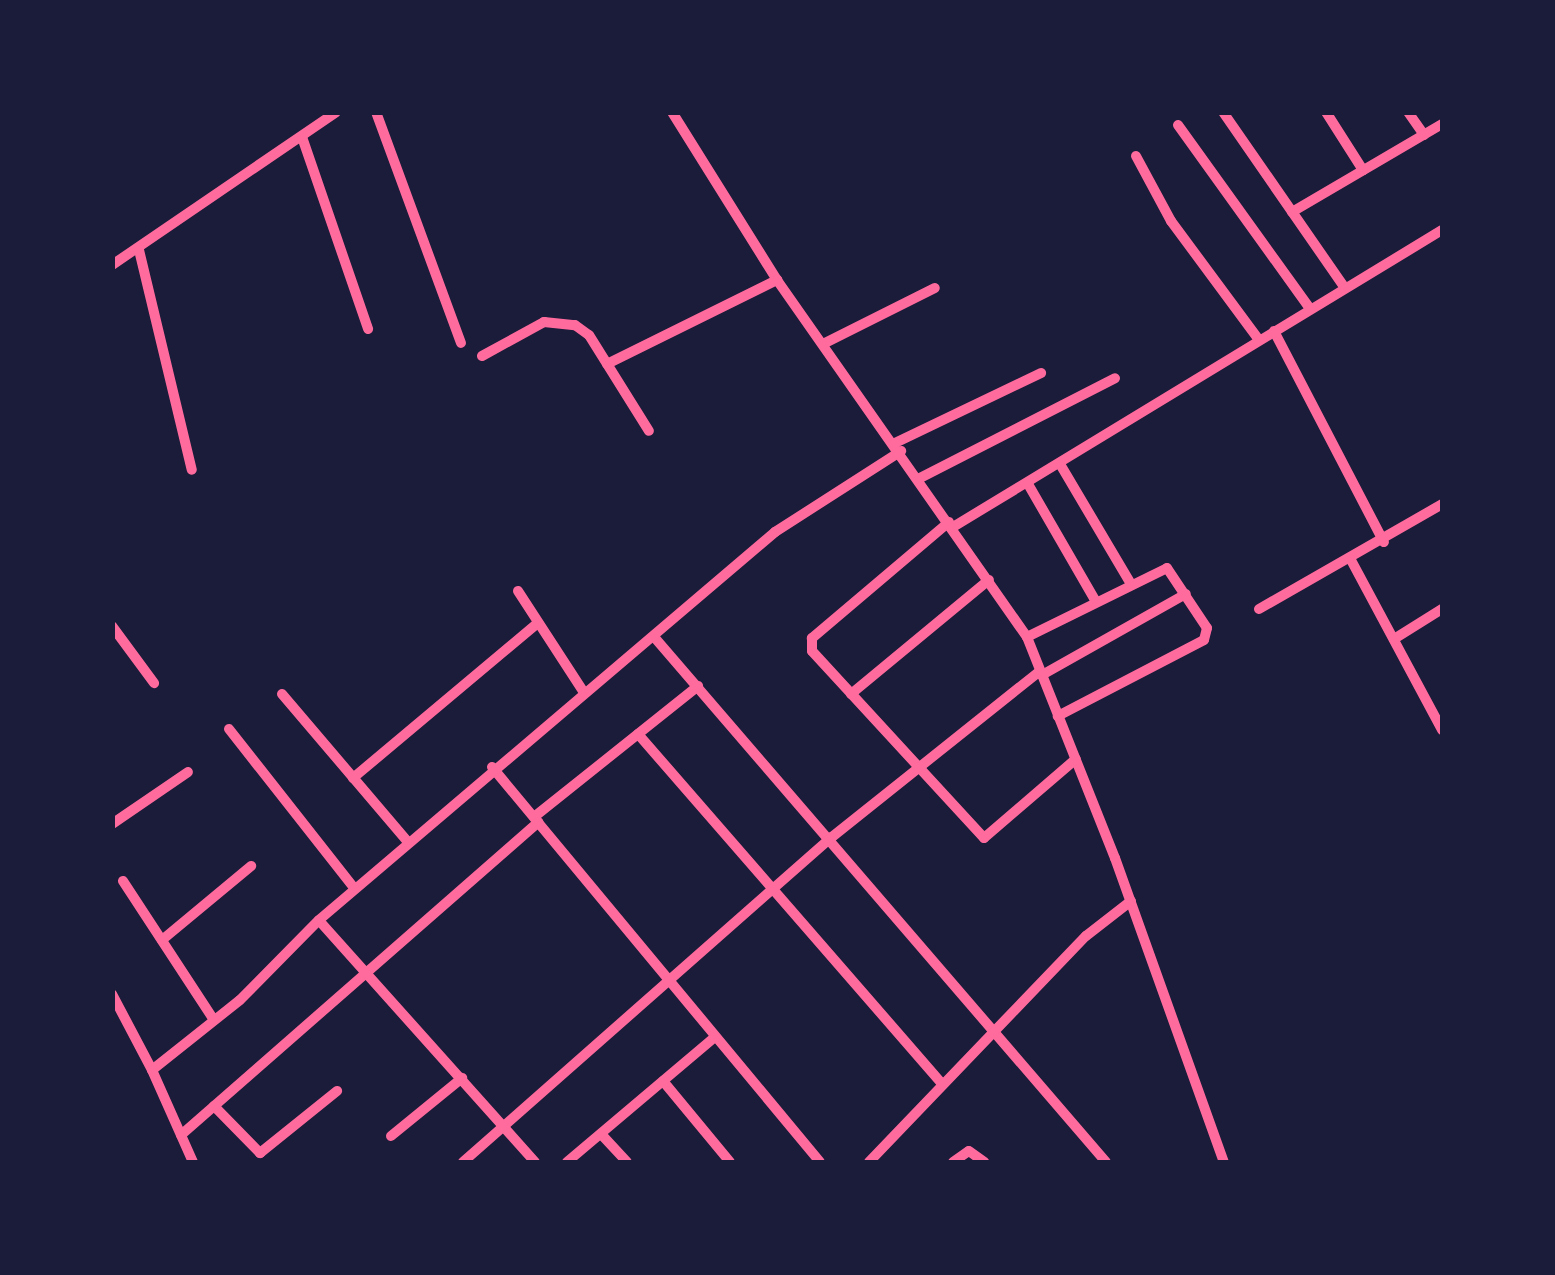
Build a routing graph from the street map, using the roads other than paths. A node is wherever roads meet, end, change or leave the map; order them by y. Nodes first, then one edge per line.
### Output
1 (336, 112) edge
2 (376, 112) edge
3 (1326, 112) edge
4 (1408, 112) edge
5 (1227, 114) edge
6 (677, 115) edge
7 (1442, 124) edge
8 (1178, 125) dead end
9 (1424, 135) junction
10 (302, 137) junction
11 (1136, 156) dead end
12 (1363, 170) junction
13 (1292, 212) junction
14 (1442, 230) edge
15 (139, 250) junction
16 (112, 265) edge
17 (777, 280) junction
18 (935, 288) dead end
19 (1346, 288) junction
20 (1310, 309) junction
21 (368, 330) dead end
22 (1274, 331) junction
23 (462, 343) dead end
24 (823, 344) junction
25 (1252, 345) junction
26 (482, 356) dead end
27 (607, 364) junction
28 (1040, 373) dead end
29 (1115, 378) dead end
30 (649, 430) dead end
31 (898, 447) junction
32 (1060, 464) junction
33 (192, 470) dead end
34 (920, 478) junction
35 (1028, 484) junction
36 (1442, 504) edge
37 (951, 524) junction
38 (1384, 542) junction
39 (1351, 560) junction
40 (989, 580) junction
41 (1131, 584) junction
42 (518, 591) dead end
43 (1186, 594) junction
44 (1096, 602) junction
45 (1259, 609) dead end
46 (1442, 610) edge
47 (538, 624) junction
48 (112, 626) edge
49 (1027, 637) junction
50 (655, 638) junction
51 (1394, 639) junction
52 (1041, 673) junction
53 (154, 683) dead end
54 (698, 686) junction
55 (583, 692) junction
56 (282, 694) dead end
57 (850, 694) junction
58 (1058, 716) junction
59 (230, 728) dead end
60 (1442, 730) edge
61 (638, 734) junction
62 (1076, 759) junction
63 (492, 767) junction
64 (918, 769) junction
65 (188, 772) dead end
66 (353, 778) junction
67 (536, 820) junction
68 (112, 824) edge
69 (832, 838) junction
70 (407, 841) junction
71 (251, 866) dead end
72 (123, 880) dead end
73 (354, 888) junction
74 (773, 891) junction
75 (1131, 901) junction
76 (320, 920) junction
77 (162, 940) junction
78 (368, 973) junction
79 (669, 980) junction
80 (112, 994) edge
81 (214, 1020) junction
82 (998, 1032) junction
83 (716, 1036) junction
84 (152, 1070) junction
85 (462, 1078) junction
86 (663, 1081) junction
87 (942, 1084) junction
88 (337, 1091) dead end
89 (214, 1106) junction
90 (505, 1126) junction
91 (601, 1134) junction
92 (181, 1135) junction
93 (391, 1136) dead end
94 (193, 1162) edge
95 (464, 1162) edge
96 (535, 1162) edge
97 (566, 1162) edge
98 (627, 1162) edge
99 (730, 1162) edge
100 (820, 1162) edge
101 (869, 1162) edge
102 (953, 1162) edge
103 (984, 1162) edge
104 (1106, 1162) edge
105 (1224, 1162) edge

1 - 10 street
2 - 23 street
3 - 12 street
4 - 9 street
5 - 13 street
6 - 17 street
7 - 9 street
8 - 20 street
9 - 12 street
10 - 15 street
10 - 21 street
11 - 25 street
12 - 13 street
13 - 19 street
14 - 19 street
15 - 16 street
15 - 33 street
17 - 24 street
17 - 27 street
18 - 24 street
19 - 20 street
20 - 22 street
22 - 25 street
22 - 38 street
24 - 31 street
25 - 32 street
26 - 27 street
27 - 30 street
28 - 31 street
29 - 34 street
31 - 34 street
31 - 50 street
32 - 35 street
32 - 41 street
34 - 37 street
35 - 37 street
35 - 44 street
36 - 38 street
37 - 40 street
37 - 57 street
38 - 39 street
39 - 45 street
39 - 51 street
40 - 49 street
40 - 57 street
41 - 43 street
41 - 44 street
42 - 47 street
43 - 52 street
43 - 58 street
44 - 49 street
46 - 51 street
47 - 55 street
47 - 66 street
48 - 53 street
49 - 52 street
50 - 54 street
50 - 55 street
51 - 60 street
52 - 58 street
52 - 64 street
54 - 61 street
54 - 69 street
55 - 63 street
56 - 66 street
57 - 64 street
58 - 62 street
59 - 73 street
61 - 67 street
61 - 74 street
62 - 64 street
62 - 75 street
63 - 67 street
63 - 70 street
64 - 69 street
65 - 68 street
66 - 70 street
67 - 78 street
67 - 79 street
69 - 74 street
69 - 82 street
70 - 73 street
71 - 77 street
72 - 77 street
73 - 76 street
74 - 79 street
74 - 87 street
75 - 82 street
75 - 105 street
76 - 78 street
76 - 81 street
77 - 81 street
78 - 85 street
78 - 89 street
79 - 83 street
79 - 90 street
80 - 84 street
81 - 84 street
82 - 87 street
82 - 104 street
83 - 86 street
83 - 100 street
84 - 92 street
85 - 90 street
85 - 93 street
86 - 91 street
86 - 99 street
87 - 101 street
88 - 89 street
89 - 92 street
90 - 95 street
90 - 96 street
91 - 97 street
91 - 98 street
92 - 94 street
102 - 103 street

